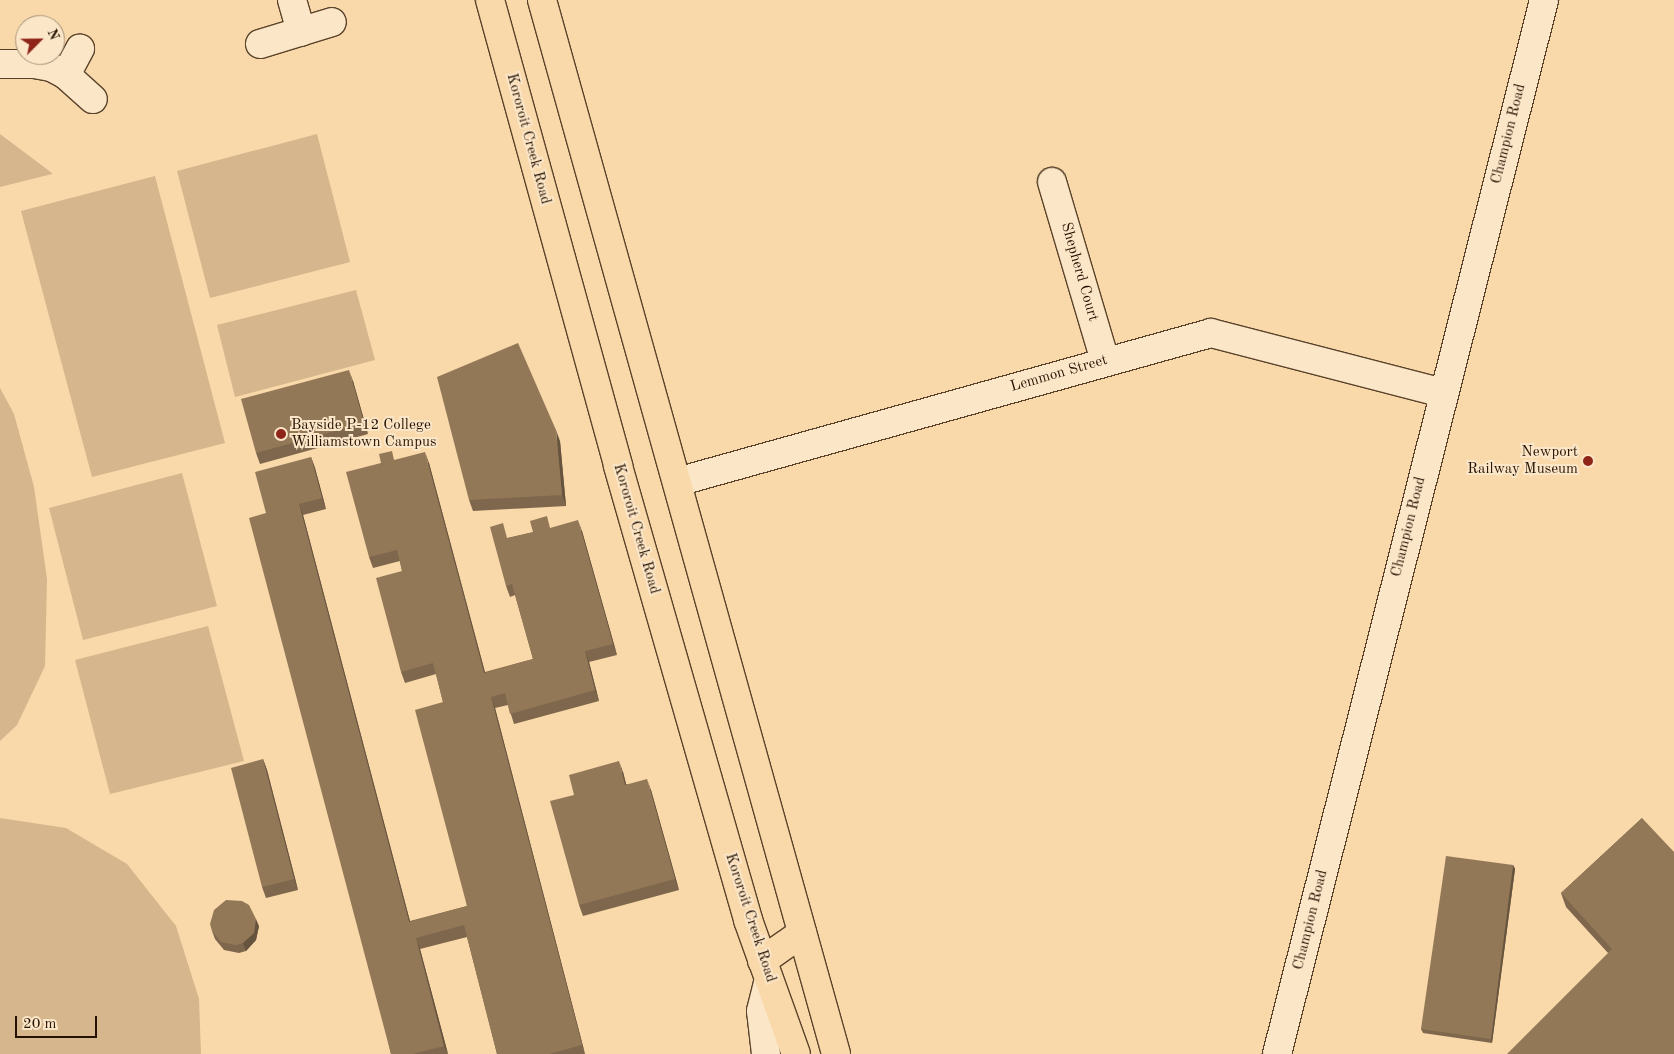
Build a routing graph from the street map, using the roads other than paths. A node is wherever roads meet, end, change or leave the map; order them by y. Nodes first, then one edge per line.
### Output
1 (292, 0) edge
2 (490, 0) edge
3 (542, 0) edge
4 (1544, 0) edge
5 (332, 22) dead end
6 (301, 32) junction
7 (260, 44) dead end
8 (80, 49) dead end
9 (0, 64) edge
10 (66, 75) junction
11 (93, 99) dead end
12 (1052, 182) dead end
13 (1105, 361) junction
14 (1443, 393) junction
15 (677, 482) junction
16 (802, 933) junction
17 (766, 971) junction
18 (766, 1054) edge
19 (796, 1054) edge
20 (836, 1054) edge
21 (1277, 1054) edge

1 - 6 street
2 - 17 main road, Kororoit Creek Road
3 - 15 main road
4 - 14 street, Champion Road
5 - 6 street
6 - 7 street
8 - 10 street
9 - 10 street
10 - 11 street
12 - 13 street, Shepherd Court
13 - 14 street, Lemmon Street
13 - 15 street, Lemmon Street
14 - 21 street, Champion Road
15 - 16 main road
16 - 17 main road
16 - 20 main road
17 - 18 street
17 - 19 main road, Kororoit Creek Road

